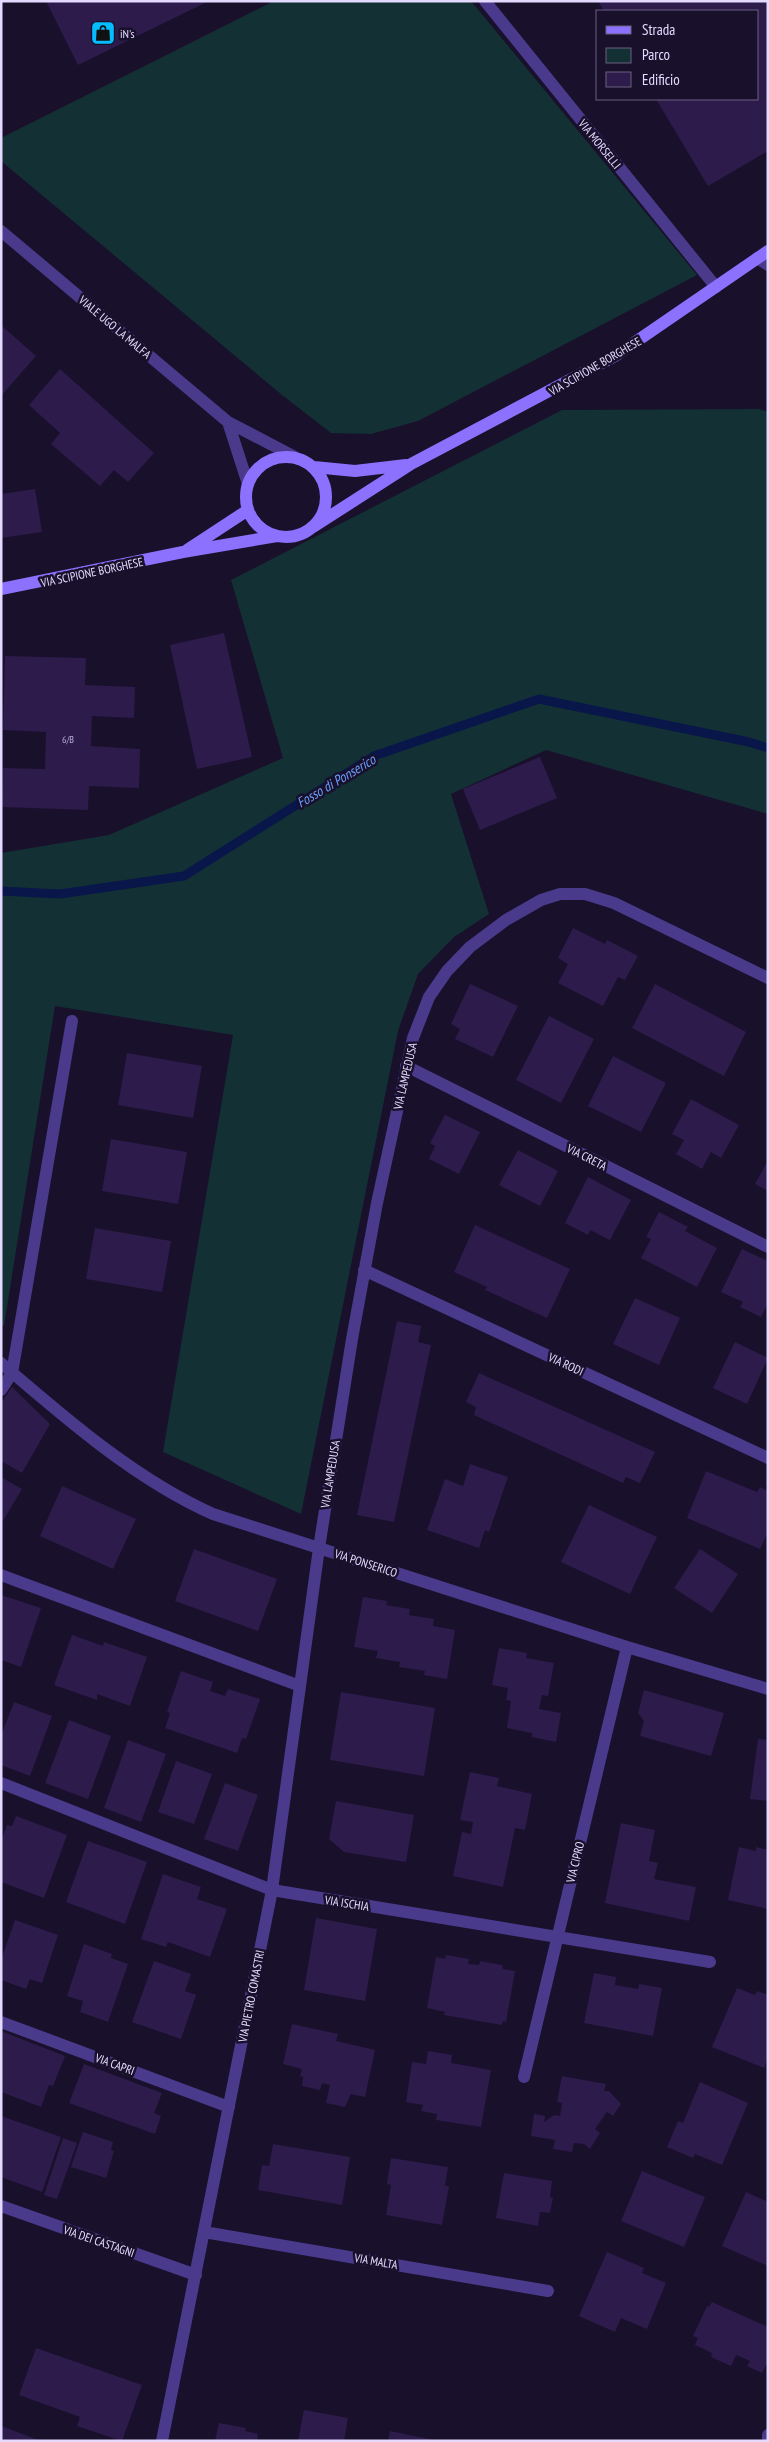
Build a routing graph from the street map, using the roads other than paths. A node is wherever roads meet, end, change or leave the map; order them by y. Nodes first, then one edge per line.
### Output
1 (484, 1) edge
2 (1, 231) edge
3 (764, 258) edge
4 (716, 287) junction
5 (228, 422) junction
6 (294, 457) junction
7 (411, 464) junction
8 (314, 468) junction
9 (248, 484) junction
10 (248, 510) junction
11 (313, 527) junction
12 (277, 536) junction
13 (183, 552) junction
14 (1, 589) edge
15 (768, 978) edge
16 (72, 1020) dead end
17 (406, 1066) junction
18 (768, 1247) edge
19 (364, 1270) junction
20 (1, 1364) edge
21 (12, 1373) junction
22 (1, 1390) edge
23 (768, 1458) edge
24 (319, 1548) junction
25 (1, 1576) edge
26 (627, 1647) junction
27 (300, 1686) junction
28 (768, 1689) edge
29 (1, 1783) edge
30 (272, 1890) junction
31 (556, 1938) junction
32 (710, 1962) dead end
33 (1, 2022) edge
34 (524, 2077) dead end
35 (229, 2107) junction
36 (1, 2206) edge
37 (204, 2232) junction
38 (196, 2275) junction
39 (548, 2291) dead end
40 (768, 2435) edge
41 (768, 2439) edge
42 (162, 2441) edge

1 - 4 street, VIA MORSELLI
2 - 5 street, VIALE UGO LA MALFA
3 - 4 main road, VIA SCIPIONE BORGHESE
4 - 7 main road, VIA SCIPIONE BORGHESE
5 - 6 street, VIALE UGO LA MALFA
5 - 9 street
6 - 8 main road
6 - 9 main road
7 - 8 main road, VIA SCIPIONE BORGHESE
7 - 11 main road, VIA SCIPIONE BORGHESE
8 - 11 main road
9 - 10 main road
10 - 12 main road
10 - 13 main road, VIA SCIPIONE BORGHESE
11 - 12 main road
12 - 13 main road, VIA SCIPIONE BORGHESE
13 - 14 main road, VIA SCIPIONE BORGHESE
15 - 17 street, VIA LAMPEDUSA
16 - 21 street
17 - 18 street, VIA CRETA
17 - 19 street, VIA LAMPEDUSA
19 - 23 street, VIA RODI
19 - 24 street, VIA LAMPEDUSA
20 - 21 street, VIA PONSERICO
21 - 22 street
21 - 24 street, VIA PONSERICO
24 - 26 street, VIA PONSERICO
24 - 27 street, VIA PIETRO COMASTRI
25 - 27 street
26 - 28 street, VIA PONSERICO
26 - 31 street, VIA CIPRO
27 - 30 street, VIA PIETRO COMASTRI
29 - 30 street, VIA ISCHIA
30 - 31 street, VIA ISCHIA
30 - 35 street, VIA PIETRO COMASTRI
31 - 32 street, VIA ISCHIA
31 - 34 street, VIA CIPRO
33 - 35 street, VIA CAPRI
35 - 37 street, VIA PIETRO COMASTRI
36 - 38 street, VIA DEI CASTAGNI
37 - 38 street, VIA PIETRO COMASTRI
37 - 39 street, VIA MALTA
38 - 42 street, VIA PIETRO COMASTRI
40 - 41 street

